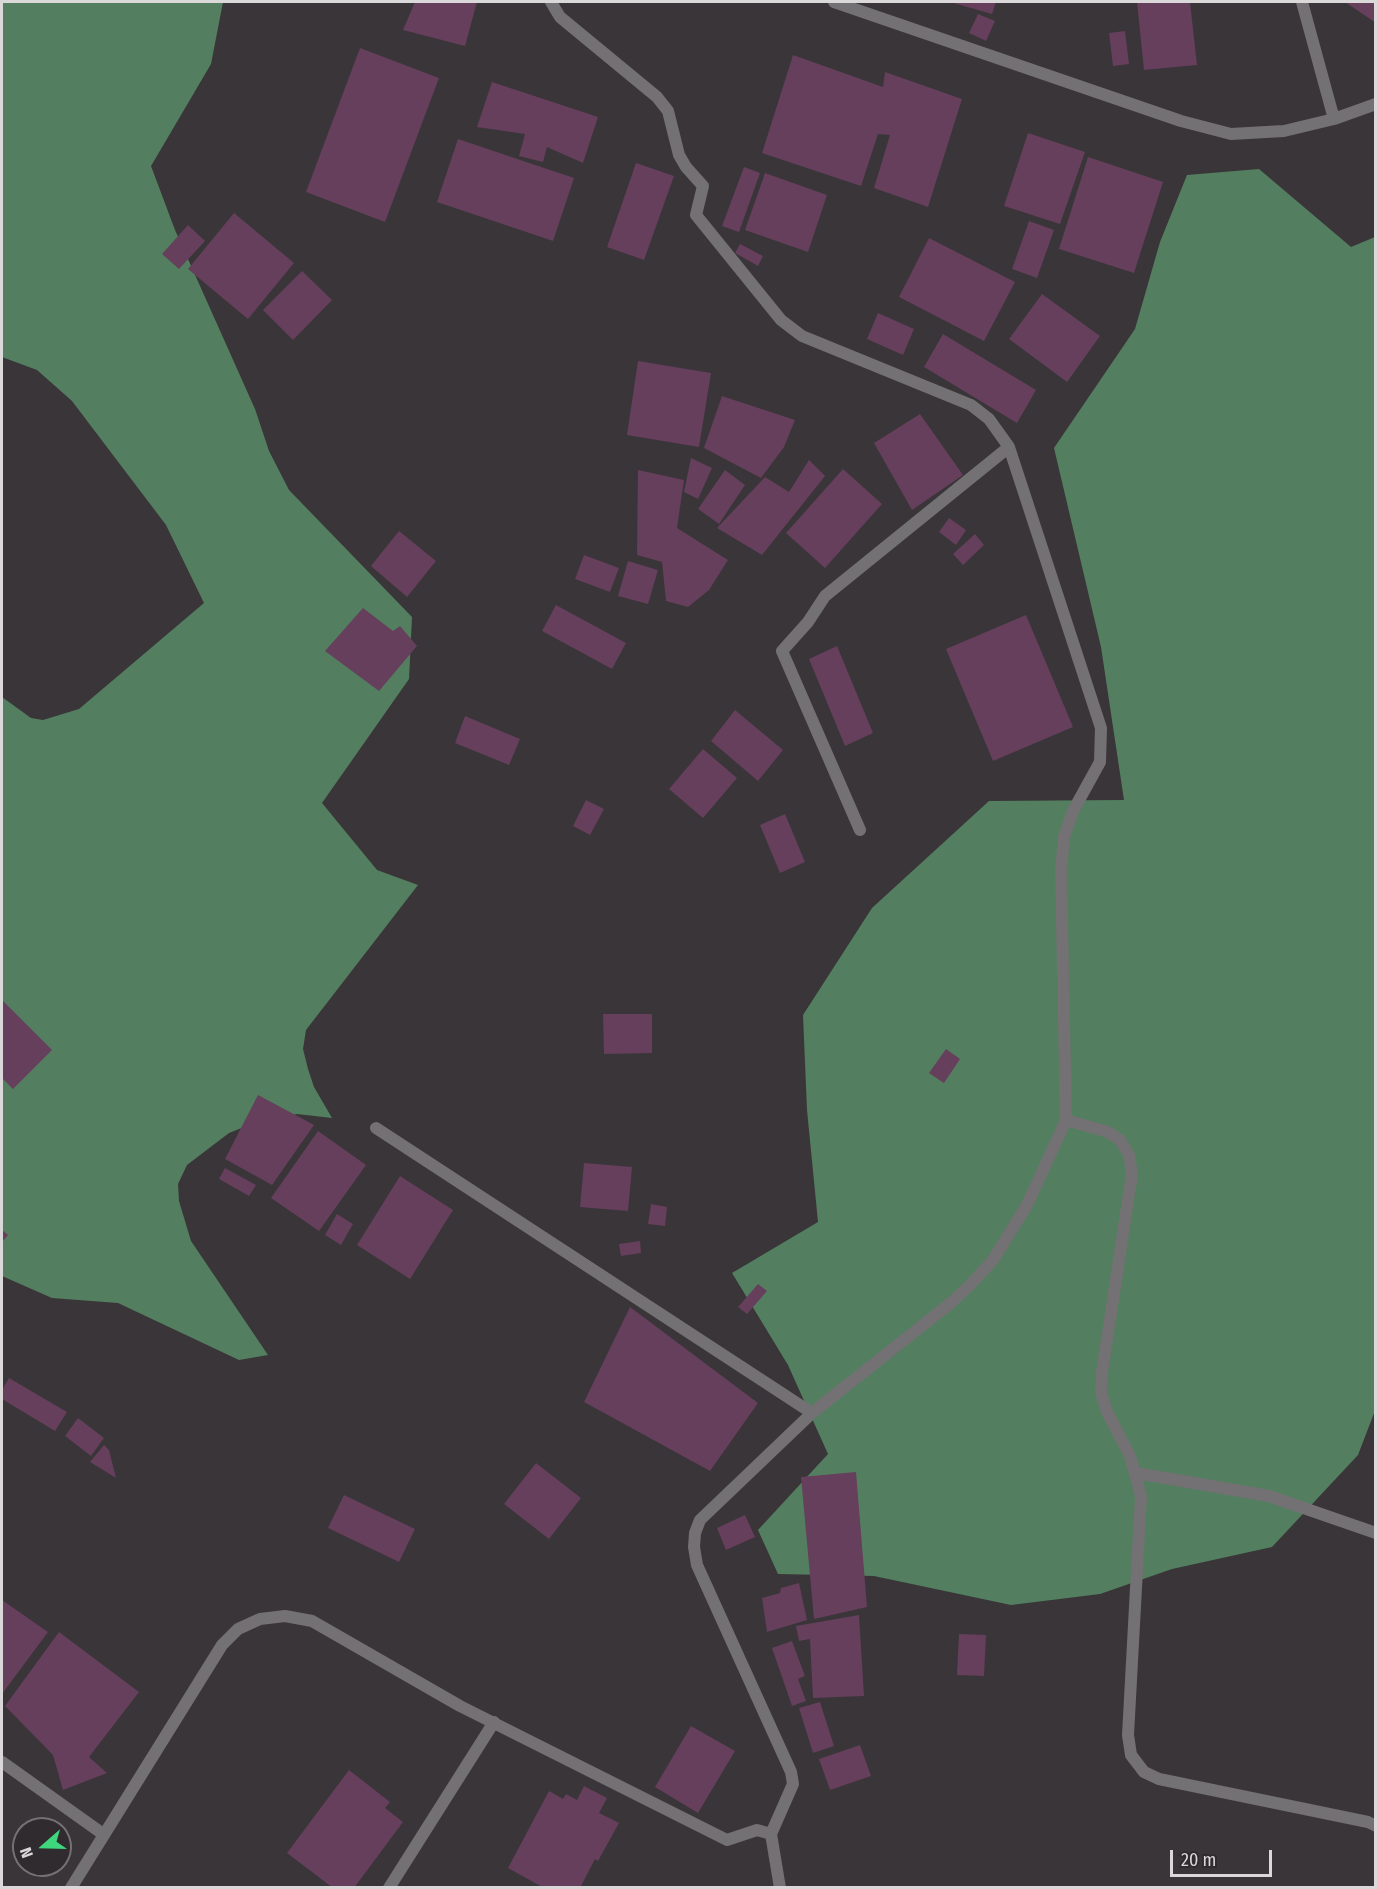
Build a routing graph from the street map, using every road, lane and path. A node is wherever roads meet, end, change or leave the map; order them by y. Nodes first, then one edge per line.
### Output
1 (551, 2) edge
2 (834, 2) edge
3 (1302, 2) edge
4 (1376, 104) edge
5 (1334, 119) junction
6 (1009, 447) junction
7 (860, 830) dead end
8 (1066, 1120) junction
9 (376, 1128) dead end
10 (812, 1413) junction
11 (1136, 1473) junction
12 (1376, 1533) edge
13 (494, 1722) junction
14 (2, 1762) edge
15 (1376, 1826) edge
16 (103, 1834) junction
17 (771, 1834) junction
18 (71, 1887) edge
19 (389, 1887) edge
20 (780, 1887) edge

1 - 6 street
2 - 5 street
3 - 5 street
4 - 5 street
6 - 7 street
6 - 8 street
8 - 10 street
8 - 11 street
9 - 10 street
10 - 17 street
11 - 12 street
11 - 15 street
13 - 16 street
13 - 17 street
13 - 19 street
14 - 16 street
16 - 18 street
17 - 20 street

